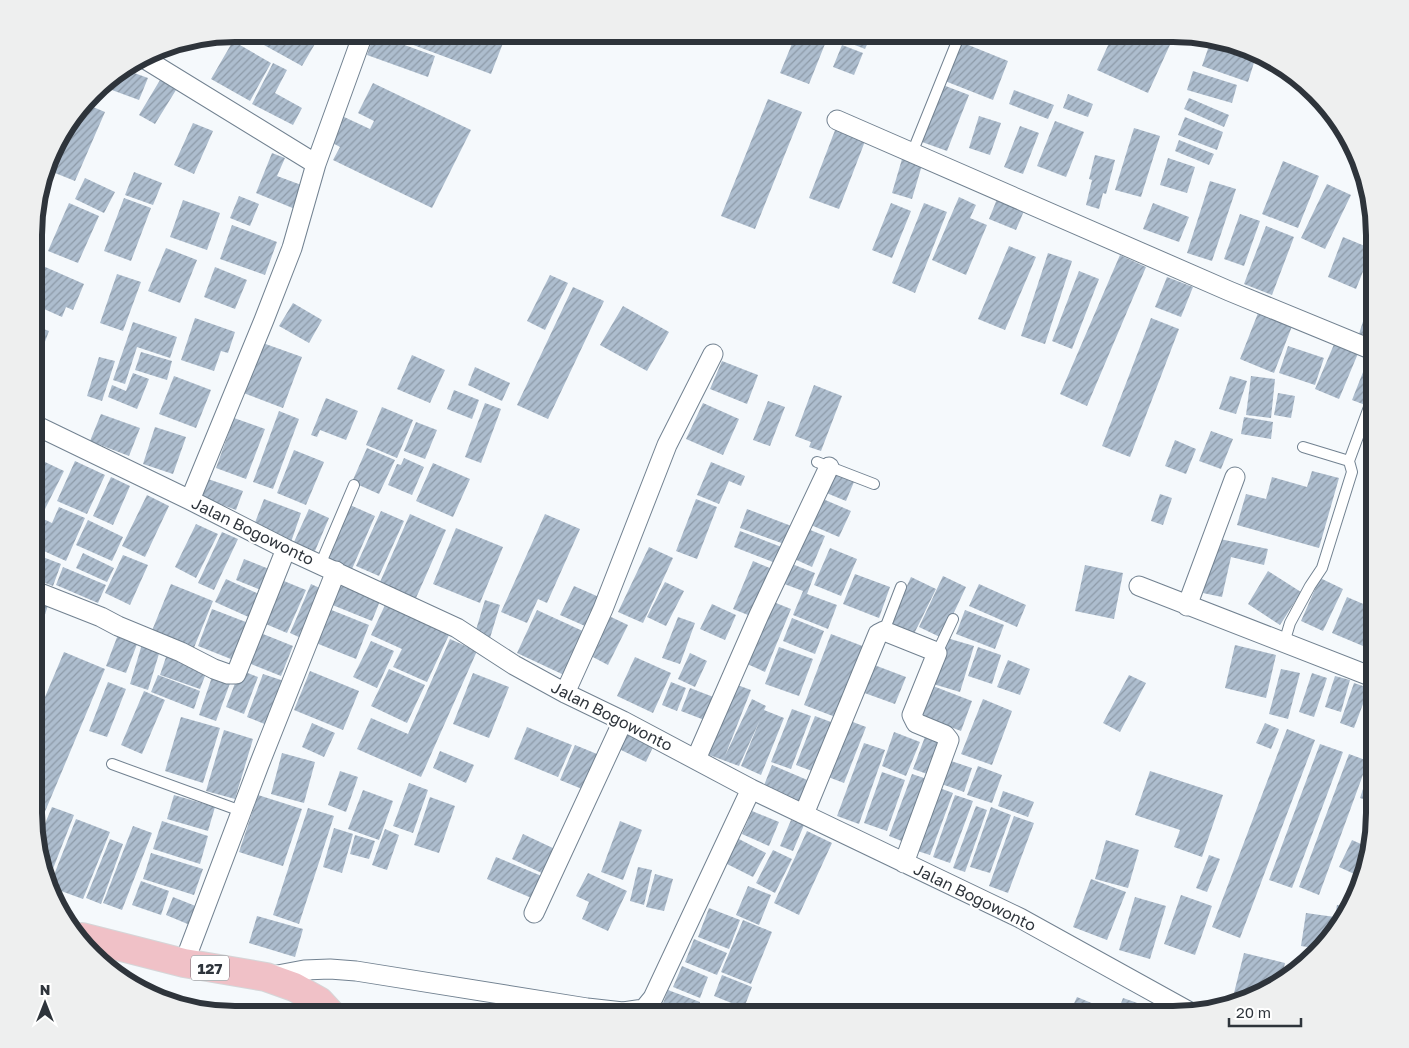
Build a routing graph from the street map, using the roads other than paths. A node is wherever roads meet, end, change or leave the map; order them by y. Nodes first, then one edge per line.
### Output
1 (360, 42) edge
2 (957, 42) edge
3 (150, 62) edge
4 (837, 120) dead end
5 (912, 153) junction
6 (316, 164) junction
7 (1366, 347) edge
8 (714, 354) dead end
9 (1366, 415) edge
10 (42, 433) edge
11 (1303, 447) dead end
12 (1349, 461) junction
13 (823, 464) joint
14 (1235, 477) dead end
15 (874, 484) dead end
16 (354, 485) dead end
17 (190, 500) junction
18 (286, 549) junction
19 (328, 568) junction
20 (1139, 586) dead end
21 (901, 587) dead end
22 (42, 594) edge
23 (1187, 606) junction
24 (953, 619) dead end
25 (884, 631) junction
26 (1284, 643) junction
27 (937, 653) junction
28 (1366, 675) edge
29 (565, 693) junction
30 (623, 721) junction
31 (696, 759) junction
32 (112, 764) dead end
33 (750, 789) junction
34 (242, 811) junction
35 (804, 814) junction
36 (904, 863) junction
37 (534, 913) dead end
38 (89, 939) edge
39 (184, 963) junction
40 (266, 977) junction
41 (324, 1006) edge
42 (575, 1006) edge
43 (646, 1006) edge
44 (1178, 1006) edge

1 - 6 street
2 - 5 lane
3 - 6 street
4 - 5 street
5 - 7 street
6 - 17 street
8 - 29 street
9 - 12 lane
10 - 17 street, Jalan Bogowonto
11 - 12 lane
12 - 26 lane
13 - 15 lane
13 - 31 street
14 - 23 street
16 - 19 lane
17 - 18 street, Jalan Bogowonto
18 - 19 street, Jalan Bogowonto
18 - 22 street
19 - 29 street, Jalan Bogowonto
19 - 34 street
20 - 23 street
21 - 25 lane
23 - 26 street
24 - 27 lane
25 - 27 street
25 - 35 street
26 - 28 street
27 - 36 street
29 - 30 street, Jalan Bogowonto
30 - 31 street, Jalan Bogowonto
30 - 37 street
31 - 33 street, Jalan Bogowonto
32 - 34 lane
33 - 35 street, Jalan Bogowonto
33 - 43 street
34 - 39 street
35 - 36 street, Jalan Bogowonto
36 - 44 street, Jalan Bogowonto
38 - 39 main road, 127
39 - 40 main road, 127
40 - 41 main road, 127
40 - 42 street

